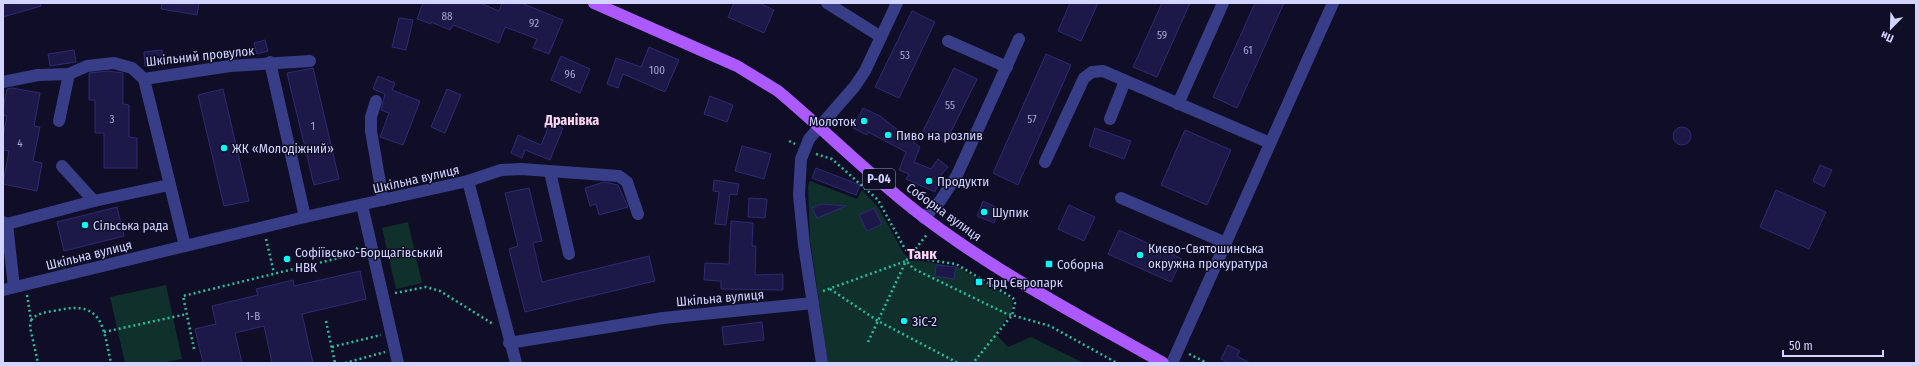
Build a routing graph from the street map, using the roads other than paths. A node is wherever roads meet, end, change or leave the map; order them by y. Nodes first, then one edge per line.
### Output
1 (594, 3) edge
2 (827, 3) edge
3 (897, 3) edge
4 (1223, 3) edge
5 (1333, 3) edge
6 (881, 37) junction
7 (1019, 39) dead end
8 (948, 41) dead end
9 (310, 61) dead end
10 (270, 62) junction
11 (1007, 67) junction
12 (69, 74) junction
13 (144, 79) junction
14 (1125, 81) junction
15 (3, 82) edge
16 (376, 101) dead end
17 (1178, 104) junction
18 (1110, 119) dead end
19 (59, 121) dead end
20 (819, 125) junction
21 (1270, 144) junction
22 (1045, 162) dead end
23 (62, 166) dead end
24 (550, 172) junction
25 (468, 181) junction
26 (169, 185) junction
27 (1121, 198) dead end
28 (383, 200) junction
29 (94, 201) junction
30 (362, 205) junction
31 (638, 214) dead end
32 (305, 217) junction
33 (929, 221) junction
34 (5, 223) edge
35 (1226, 243) junction
36 (184, 246) junction
37 (569, 254) dead end
38 (14, 287) edge
39 (812, 299) junction
40 (509, 343) junction
41 (398, 363) edge
42 (516, 363) edge
43 (822, 363) edge
44 (1163, 363) edge
45 (1172, 363) edge

1 - 20 main road, Соборна вулиця / Р-04
2 - 6 street
3 - 6 street
4 - 17 street
5 - 21 street
6 - 20 street
7 - 11 street
8 - 11 street
9 - 10 street, Шкільний провулок
10 - 13 street, Шкільний провулок
10 - 32 street
11 - 33 street
12 - 13 street, Шкільний провулок
12 - 15 street, Шкільний провулок
12 - 19 street
13 - 26 street
14 - 17 street
14 - 18 street
14 - 22 street
16 - 28 street
17 - 21 street
20 - 33 main road, Соборна вулиця / Р-04
20 - 39 street
21 - 35 street
23 - 29 street
24 - 25 street
24 - 31 street
24 - 37 street
25 - 28 street, Шкільна вулиця
25 - 40 street, Шкільна вулиця
26 - 29 street
26 - 36 street
27 - 35 street
28 - 30 street, Шкільна вулиця
29 - 34 street
30 - 32 street, Шкільна вулиця
30 - 41 street
32 - 36 street, Шкільна вулиця
33 - 44 main road, Соборна вулиця / Р-04
34 - 38 street
35 - 45 street
36 - 38 street, Шкільна вулиця
39 - 40 street, Шкільна вулиця
39 - 43 street
40 - 42 street

